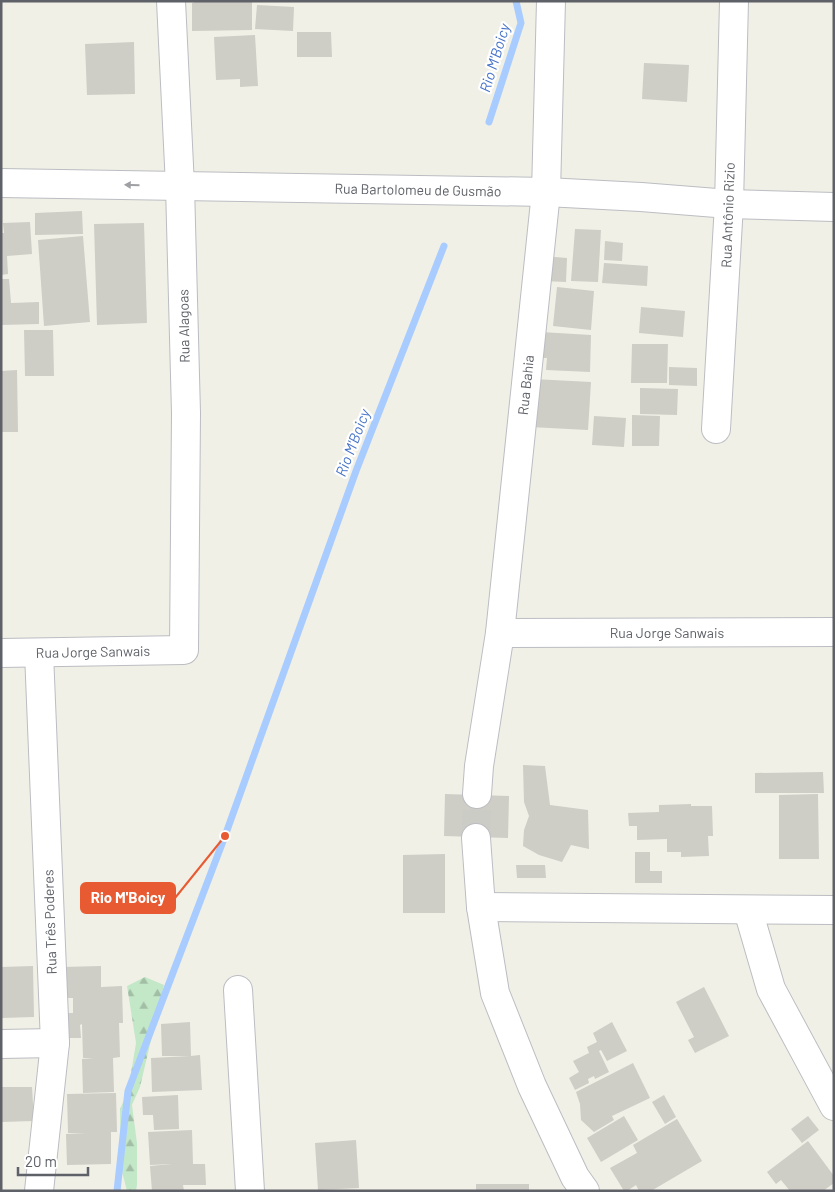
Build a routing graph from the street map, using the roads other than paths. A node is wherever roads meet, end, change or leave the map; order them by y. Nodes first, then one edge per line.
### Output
1 (171, 1) edge
2 (551, 1) edge
3 (734, 1) edge
4 (1, 183) edge
5 (180, 186) junction
6 (546, 192) junction
7 (730, 204) junction
8 (834, 208) edge
9 (716, 429) dead end
10 (834, 632) edge
11 (500, 633) junction
12 (184, 650) joint
13 (1, 653) edge
14 (38, 653) junction
15 (477, 794) tunnel mouth
16 (476, 838) tunnel mouth
17 (481, 907) junction
18 (748, 910) junction
19 (834, 910) edge
20 (238, 990) dead end
21 (55, 1043) junction
22 (1, 1044) edge
23 (834, 1106) edge
24 (38, 1191) edge
25 (250, 1191) edge
26 (584, 1191) edge

1 - 5 street, Rua Alagoas
2 - 6 street, Rua Bahia
3 - 7 street, Rua Antônio Rizio
5 -> 4 street, Rua Bartolomeu de Gusmão
5 - 6 street, Rua Bartolomeu de Gusmão
5 - 12 street, Rua Alagoas
6 - 7 street, Rua Bartolomeu de Gusmão
6 - 11 street, Rua Bahia
7 - 8 street, Rua Bartolomeu de Gusmão
7 - 9 street, Rua Antônio Rizio
10 - 11 street, Rua Jorge Sanwais
11 - 15 street, Rua Bahia
12 - 14 street, Rua Jorge Sanwais
13 - 14 street, Rua Jorge Sanwais
14 - 21 street, Rua Três Poderes
16 - 17 street
17 - 18 street
17 - 26 street
18 - 19 street
18 - 23 street
20 - 25 street
21 - 22 street
21 - 24 street, Rua Três Poderes

